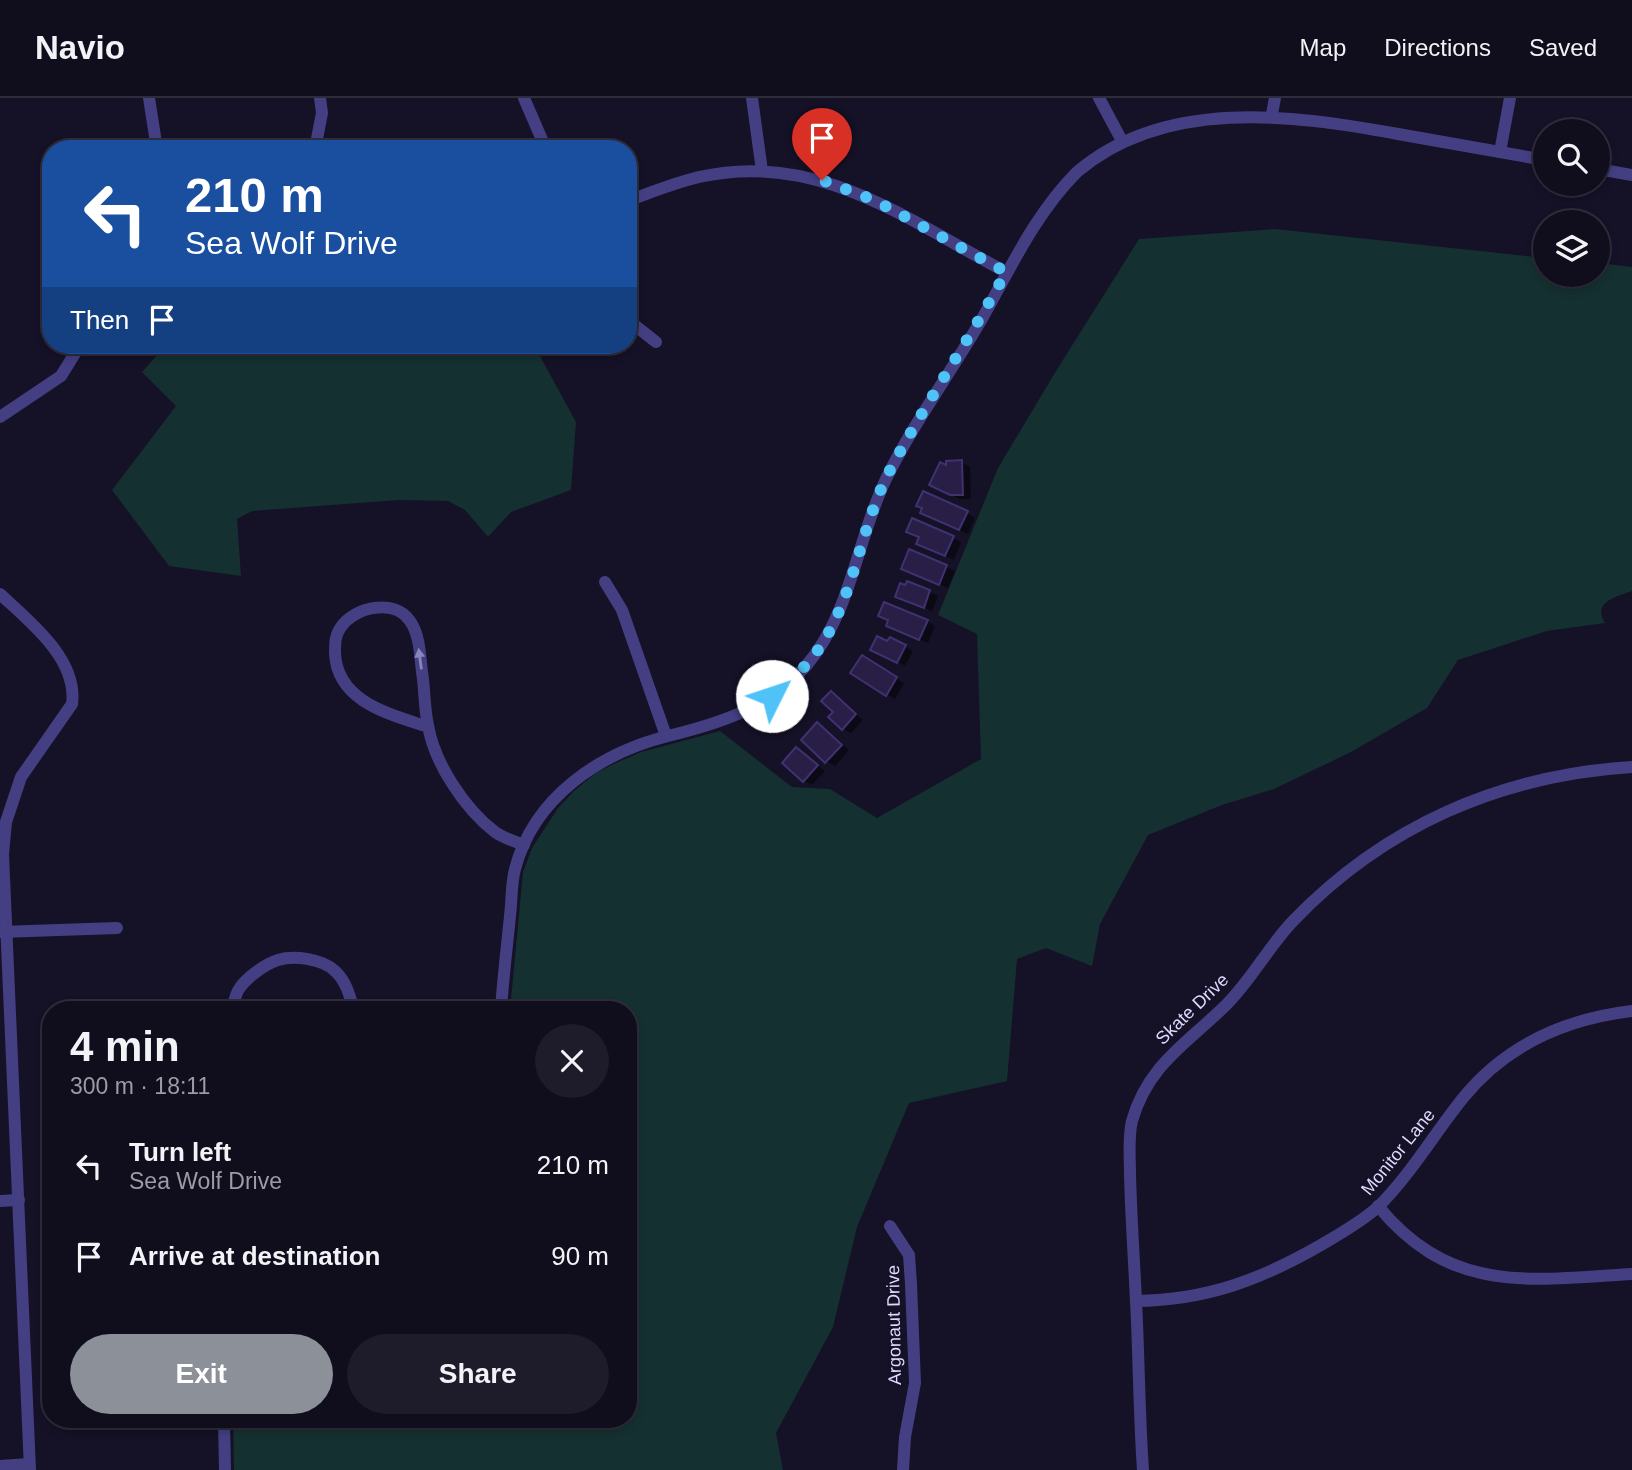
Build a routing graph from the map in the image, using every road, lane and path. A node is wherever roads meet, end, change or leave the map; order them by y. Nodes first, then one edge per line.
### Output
1 (149, 98) edge
2 (320, 98) edge
3 (524, 98) edge
4 (752, 98) edge
5 (1100, 98) edge
6 (1275, 98) edge
7 (1510, 98) edge
8 (1272, 114) junction
9 (1121, 139) junction
10 (156, 140) edge
11 (316, 140) edge
12 (542, 140) edge
13 (1500, 152) junction
14 (1533, 158) edge
15 (762, 171) junction
16 (1610, 171) edge
17 (1632, 175) edge
18 (637, 198) edge
19 (1006, 272) junction
20 (637, 327) edge
21 (656, 342) dead end
22 (75, 354) edge
23 (0, 417) edge
24 (605, 582) dead end
25 (0, 594) edge
26 (428, 727) junction
27 (666, 736) junction
28 (1632, 767) edge
29 (524, 845) junction
30 (117, 928) dead end
31 (3, 932) edge
32 (235, 1001) edge
33 (350, 1001) edge
34 (502, 1001) edge
35 (1632, 1011) edge
36 (19, 1200) junction
37 (0, 1201) edge
38 (1378, 1206) junction
39 (890, 1226) dead end
40 (1632, 1274) edge
41 (1136, 1301) junction
42 (224, 1428) edge
43 (0, 1466) edge
44 (29, 1467) edge
45 (225, 1470) edge
46 (903, 1470) edge
47 (1143, 1470) edge

1 - 10 street
2 - 11 street
3 - 12 street
4 - 15 street
5 - 9 street
6 - 8 street
7 - 13 street
8 - 9 street
8 - 13 street
9 - 19 street
13 - 14 street
15 - 18 street
15 - 19 street
16 - 17 street
19 - 27 street
20 - 21 street
22 - 23 street
24 - 27 street
25 - 31 street
26 -> 26 street
26 - 29 street
27 - 29 street
28 - 41 street, Skate Drive
29 - 34 street
30 - 31 street
31 - 36 street
32 - 33 street
35 - 38 street, Monitor Lane
36 - 37 street
36 - 44 street
38 - 40 street
38 - 41 street, Monitor Lane
39 - 46 street, Argonaut Drive
41 - 47 street, Skate Drive
42 - 45 street
43 - 44 street

